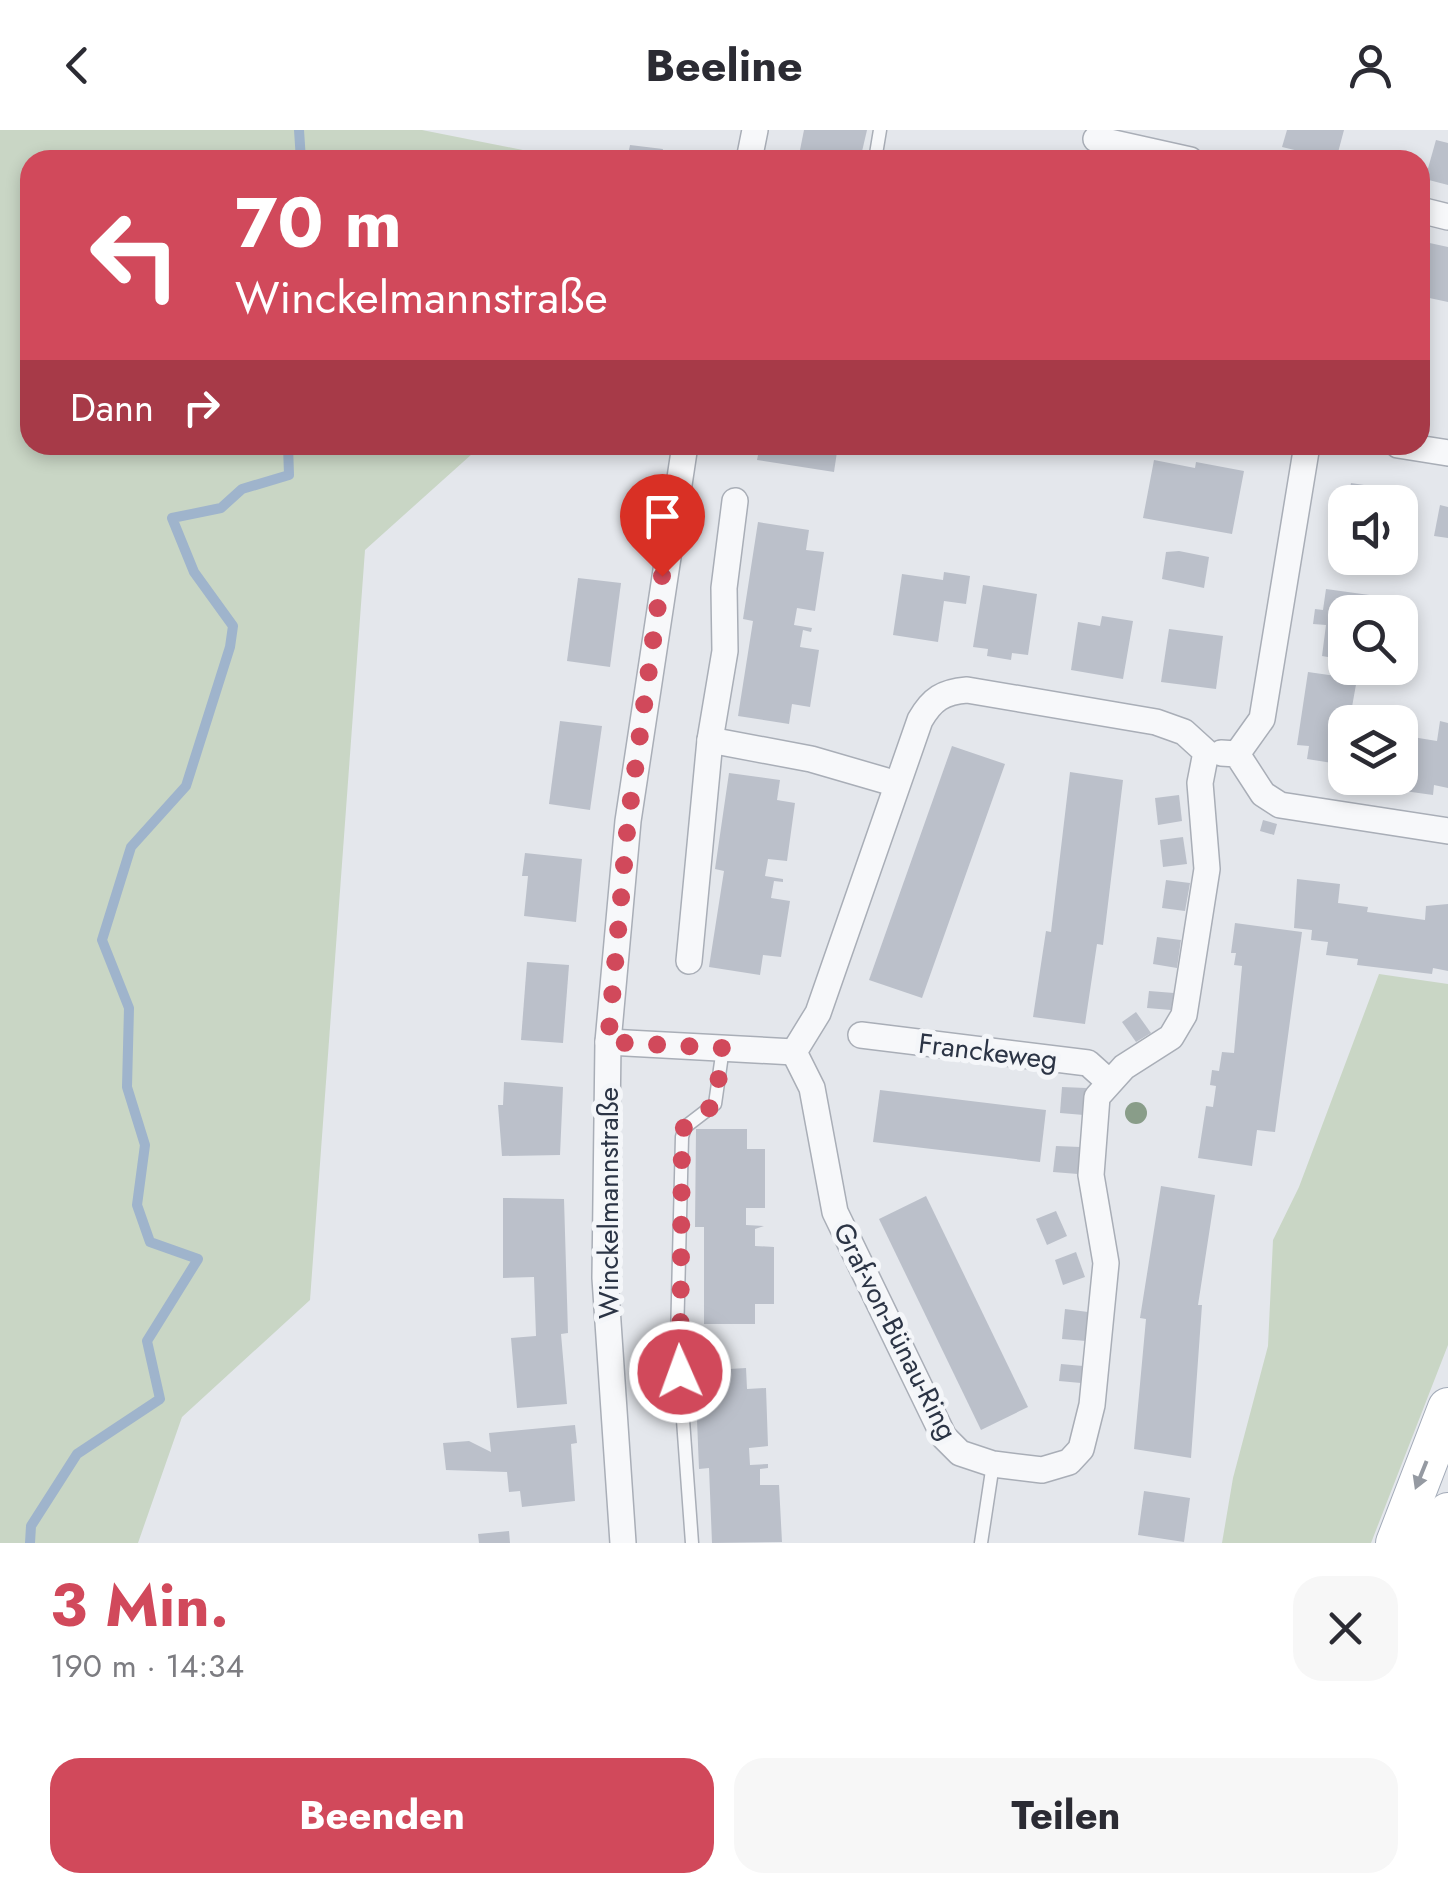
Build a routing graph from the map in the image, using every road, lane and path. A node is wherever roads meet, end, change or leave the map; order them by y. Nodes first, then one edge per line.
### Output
1 (1095, 143) edge
2 (1134, 150) edge
3 (683, 455) edge
4 (1304, 455) edge
5 (736, 502) dead end
6 (710, 740) junction
7 (1206, 752) junction
8 (1238, 754) junction
9 (897, 784) junction
10 (1448, 831) edge
11 (689, 961) dead end
12 (861, 1036) dead end
13 (608, 1042) junction
14 (723, 1048) junction
15 (794, 1052) junction
16 (1108, 1081) junction
17 (1448, 1408) edge
18 (993, 1464) junction
19 (1448, 1513) edge
20 (623, 1543) edge
21 (692, 1543) edge
22 (982, 1543) edge
23 (1396, 1543) edge
24 (1437, 1543) edge

1 - 2 street
3 - 13 street, Winckelmannstraße
4 - 8 street
5 - 6 street
6 - 9 street
6 - 11 street
7 - 8 street
7 - 9 street
7 - 16 street
8 - 10 street
9 - 15 street
12 - 16 street, Franckeweg
13 - 14 street
13 - 20 street, Winckelmannstraße
14 - 15 street
14 - 21 lane
15 - 18 street, Graf-von-Bünau-Ring
16 - 18 street, Graf-von-Bünau-Ring
17 -> 23 main road
18 - 22 lane
19 - 24 main road

